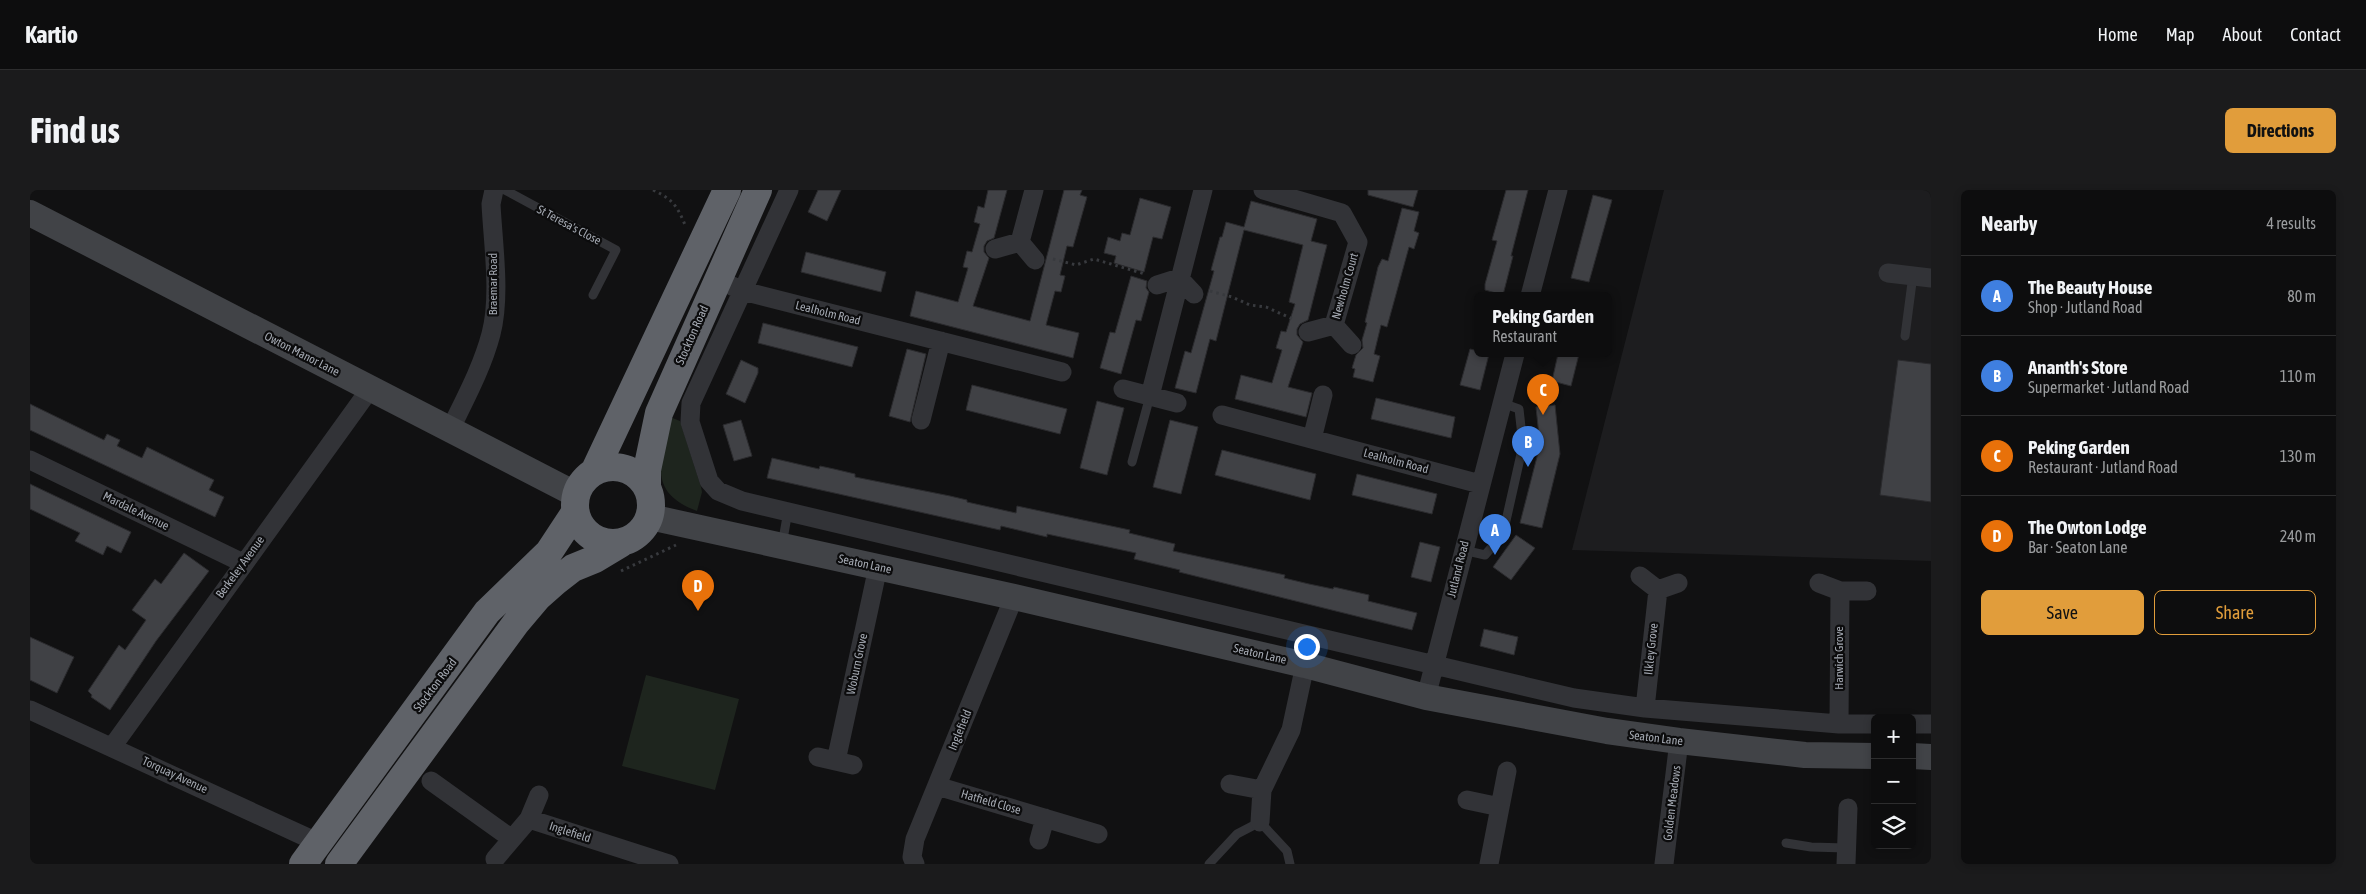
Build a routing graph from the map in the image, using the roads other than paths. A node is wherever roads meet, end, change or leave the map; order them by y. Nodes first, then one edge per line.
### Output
1 (494, 190) edge
2 (505, 190) edge
3 (727, 190) edge
4 (758, 190) edge
5 (789, 190) edge
6 (1034, 190) edge
7 (1203, 190) edge
8 (1262, 190) edge
9 (1558, 190) edge
10 (30, 213) edge
11 (1020, 242) junction
12 (995, 249) dead end
13 (1040, 258) road end
14 (1888, 272) dead end
15 (1922, 277) edge
16 (1179, 278) junction
17 (718, 279) junction
18 (1154, 280) road end
19 (742, 291) junction
20 (1199, 292) road end
21 (1531, 292) edge
22 (593, 294) dead end
23 (1334, 325) junction
24 (1304, 327) road end
25 (1905, 336) dead end
26 (940, 341) junction
27 (1352, 345) dead end
28 (1514, 357) edge
29 (1062, 372) dead end
30 (370, 389) junction
31 (1123, 389) dead end
32 (1323, 395) dead end
33 (1150, 396) junction
34 (1177, 403) dead end
35 (1502, 403) junction
36 (1222, 415) dead end
37 (921, 420) dead end
38 (450, 430) junction
39 (1312, 439) junction
40 (30, 460) edge
41 (1132, 462) dead end
42 (595, 470) junction
43 (1480, 484) junction
44 (647, 486) junction
45 (575, 504) junction
46 (788, 510) junction
47 (650, 517) junction
48 (620, 544) junction
49 (782, 545) junction
50 (1463, 550) junction
51 (243, 563) junction
52 (878, 567) junction
53 (1640, 576) dead end
54 (1678, 583) dead end
55 (1819, 583) dead end
56 (1658, 590) junction
57 (1840, 591) junction
58 (1867, 591) dead end
59 (1014, 597) junction
60 (1435, 663) junction
61 (1305, 665) junction
62 (1426, 697) junction
63 (1645, 708) junction
64 (30, 710) edge
65 (1839, 724) junction
66 (1871, 724) edge
67 (1916, 724) edge
68 (1931, 724) edge
69 (1680, 741) junction
70 (112, 746) junction
71 (1871, 756) edge
72 (1916, 756) edge
73 (1931, 757) edge
74 (836, 761) dead end
75 (1507, 771) dead end
76 (431, 781) dead end
77 (1230, 784) dead end
78 (936, 786) junction
79 (1262, 790) junction
80 (539, 795) dead end
81 (1467, 800) dead end
82 (1500, 806) junction
83 (1848, 808) dead end
84 (1045, 818) junction
85 (529, 819) junction
86 (1260, 822) junction
87 (1098, 834) dead end
88 (512, 839) junction
89 (1039, 840) dead end
90 (319, 843) junction
91 (1786, 843) dead end
92 (1846, 856) edge
93 (495, 859) dead end
94 (645, 860) edge
95 (303, 864) edge
96 (339, 864) edge
97 (668, 864) edge
98 (915, 864) edge
99 (1209, 864) edge
100 (1290, 864) edge
101 (1489, 864) edge
102 (1664, 864) edge

1 - 38 street, Braemar Road
2 - 22 lane, St Teresa's Close
3 - 42 highway
4 - 17 highway, Stockton Road
5 - 19 street
6 - 11 street
7 - 16 street
8 - 23 street, Newholm Court
9 - 21 street
10 - 30 main road, Owton Manor Lane
11 - 12 street
11 - 13 street
14 - 15 street
15 - 25 lane
16 - 18 street
16 - 20 street
16 - 33 street
17 - 19 street, Lealholm Road
17 - 44 highway, Stockton Road
19 - 26 street, Lealholm Road
19 - 46 street
23 - 24 street, Newholm Court
23 - 27 street, Newholm Court
26 - 29 street, Lealholm Road
26 - 37 street
28 - 35 street, Jutland Road
30 - 38 main road, Owton Manor Lane
30 - 51 street, Berkeley Avenue
31 - 33 street
32 - 39 street
33 - 34 street
33 - 41 lane
35 - 43 street, Jutland Road
35 - 50 lane
36 - 39 street, Lealholm Road
38 - 45 main road, Owton Manor Lane
39 - 43 street, Lealholm Road
40 - 51 street, Mardale Avenue
42 - 44 highway
42 - 45 highway
43 - 50 street, Jutland Road
44 - 47 highway
45 - 48 highway
45 - 90 highway, Stockton Road
46 - 49 lane
46 - 60 street
47 - 48 highway
47 - 49 main road, Seaton Lane
48 - 96 highway
49 - 52 main road, Seaton Lane
50 - 60 street, Jutland Road
51 - 70 street, Berkeley Avenue
52 - 59 main road, Seaton Lane
52 - 74 street, Woburn Grove
53 - 56 street
54 - 56 street
55 - 57 street
56 - 63 street, Ilkley Grove
57 - 58 street
57 - 65 street, Harwich Grove
59 - 61 main road, Seaton Lane
59 - 78 street, Inglefield
60 - 62 street, Jutland Road
60 - 63 street
61 - 62 main road, Seaton Lane
61 - 79 street
62 - 69 main road, Seaton Lane
63 - 65 street
64 - 70 street, Torquay Avenue
65 - 66 street
67 - 68 street
69 - 71 main road, Seaton Lane
69 - 102 street, Golden Meadows
70 - 90 street, Torquay Avenue
72 - 73 main road
75 - 82 street
76 - 88 street
77 - 79 street
78 - 84 street, Hatfield Close
78 - 98 street, Inglefield
79 - 86 street
80 - 85 street
81 - 82 street
82 - 101 street
83 - 92 street
84 - 87 street, Hatfield Close
84 - 89 street
85 - 88 street
85 - 94 street, Inglefield
86 - 99 lane
86 - 100 lane
88 - 93 street
90 - 95 highway, Stockton Road
91 - 92 lane
94 - 97 street, Inglefield

